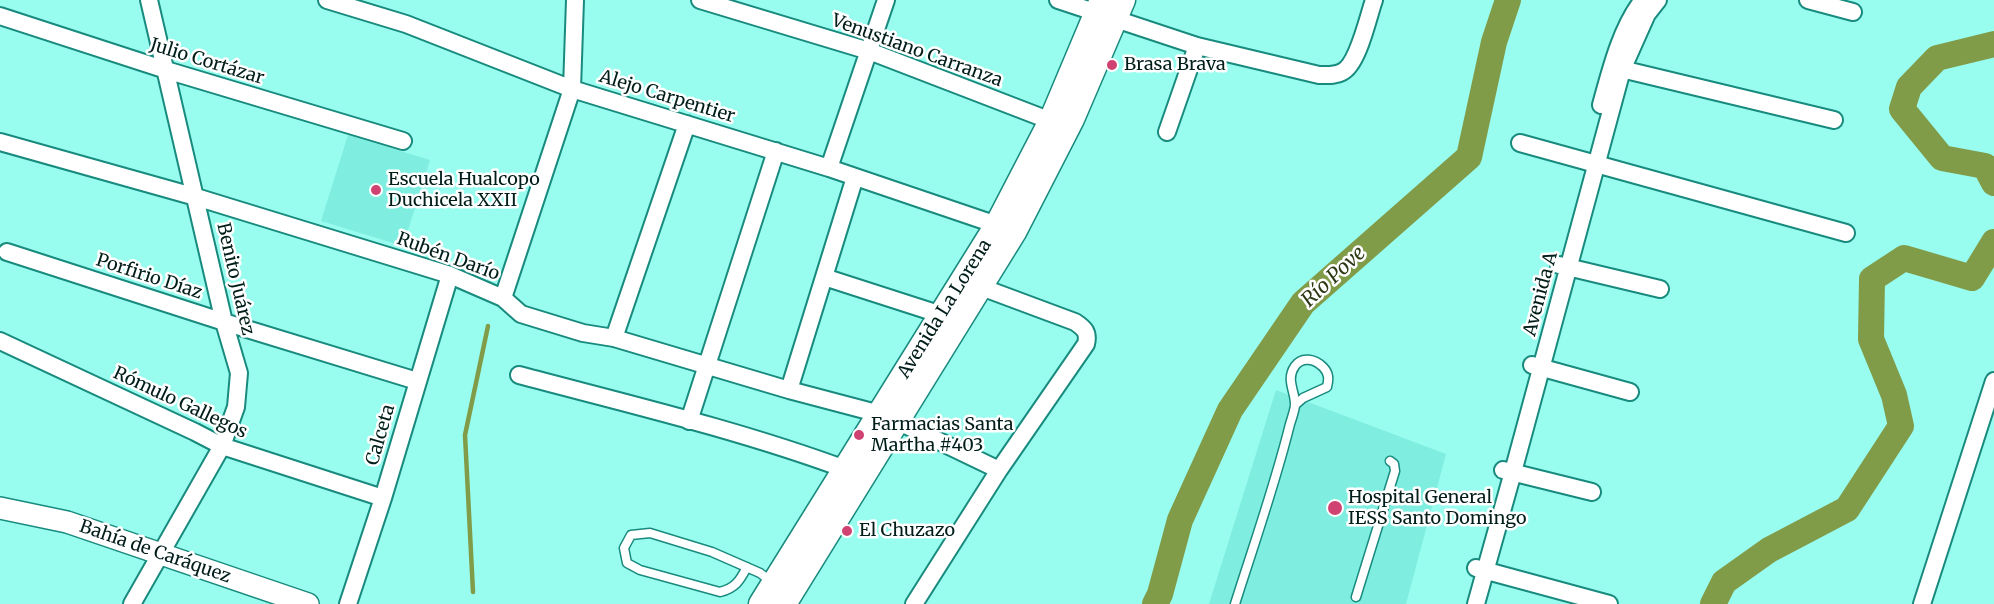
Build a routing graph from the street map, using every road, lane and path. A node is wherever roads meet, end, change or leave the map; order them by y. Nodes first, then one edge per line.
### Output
1 (149, 0) edge
2 (327, 0) edge
3 (575, 0) edge
4 (700, 0) edge
5 (886, 0) edge
6 (1058, 0) edge
7 (1374, 0) edge
8 (1643, 0) edge
9 (1658, 0) edge
10 (1808, 0) edge
11 (1109, 8) edge
12 (1853, 12) dead end
13 (0, 16) edge
14 (1197, 46) junction
15 (869, 51) junction
16 (1617, 68) junction
17 (166, 70) junction
18 (572, 89) junction
19 (1834, 120) dead end
20 (1051, 121) junction
21 (687, 124) junction
22 (1167, 132) dead end
23 (403, 141) dead end
24 (0, 142) edge
25 (1520, 143) dead end
26 (776, 151) junction
27 (1591, 162) junction
28 (830, 168) junction
29 (855, 177) junction
30 (196, 197) junction
31 (997, 225) junction
32 (1846, 233) dead end
33 (7, 252) dead end
34 (1563, 266) junction
35 (450, 275) junction
36 (824, 277) junction
37 (981, 287) junction
38 (1660, 289) dead end
39 (503, 298) junction
40 (942, 315) junction
41 (224, 322) junction
42 (614, 338) junction
43 (0, 341) edge
44 (707, 365) junction
45 (1536, 367) junction
46 (519, 375) dead end
47 (417, 381) junction
48 (1994, 381) edge
49 (789, 390) junction
50 (1630, 392) dead end
51 (1295, 405) junction
52 (888, 417) junction
53 (689, 421) junction
54 (222, 446) junction
55 (1390, 461) dead end
56 (844, 469) junction
57 (999, 470) junction
58 (1508, 471) junction
59 (1592, 492) dead end
60 (383, 498) junction
61 (0, 508) edge
62 (161, 554) junction
63 (747, 567) junction
64 (1480, 570) junction
65 (779, 594) edge
66 (1356, 597) dead end
67 (132, 604) edge
68 (309, 604) edge
69 (348, 604) edge
70 (760, 604) edge
71 (914, 604) edge
72 (1235, 604) edge
73 (1465, 604) edge
74 (1476, 604) edge
75 (1609, 604) edge
76 (1922, 604) edge

1 - 17 street, Benito Juárez
2 - 18 street, Alejo Carpentier
3 - 18 street
4 - 15 street, Venustiano Carranza
5 - 15 street
6 - 11 street
7 - 14 street
8 - 16 street, Avenida A
9 - 16 street, Avenida A
10 - 12 street
11 - 14 street
11 - 20 main road, Avenida La Lorena
11 - 37 main road, Avenida La Lorena
13 - 17 street, Julio Cortázar
14 - 22 street
15 - 20 street, Venustiano Carranza
15 - 28 street
16 - 19 street
16 - 27 street, Avenida A
17 - 23 street, Julio Cortázar
17 - 30 street, Benito Juárez
18 - 21 street, Alejo Carpentier
18 - 39 street
20 - 31 main road, Avenida La Lorena
21 - 26 street, Alejo Carpentier
21 - 42 street
24 - 30 street, Rubén Darío
25 - 27 street
26 - 28 street, Alejo Carpentier
26 - 44 street
27 - 32 street
27 - 34 street, Avenida A
28 - 29 street, Alejo Carpentier
29 - 31 street, Alejo Carpentier
29 - 36 street
30 - 35 street, Rubén Darío
30 - 41 street, Benito Juárez
31 - 40 main road, Avenida La Lorena
33 - 41 street, Porfirio Díaz
34 - 38 street
34 - 45 street, Avenida A
35 - 39 street, Rubén Darío
35 - 47 street, Calceta
36 - 40 street
36 - 49 street
37 - 52 main road, Avenida La Lorena
37 - 57 street
39 - 42 street, Rubén Darío
40 - 52 main road, Avenida La Lorena
41 - 47 street, Porfirio Díaz
41 - 54 street, Benito Juárez
42 - 44 street, Rubén Darío
43 - 54 street, Rómulo Gallegos
44 - 49 street, Rubén Darío
44 - 53 street
45 - 50 street
45 - 58 street, Avenida A
46 - 53 street
47 - 60 street, Calceta
48 - 76 street
49 - 52 street, Rubén Darío
51 - 51 lane
51 - 72 lane
52 - 56 main road, Avenida La Lorena
52 - 57 street, Rubén Darío
52 - 65 main road, Avenida La Lorena
53 - 56 street
54 - 60 street, Rómulo Gallegos
54 - 62 street, Benito Juárez
55 - 66 lane
56 - 65 main road, Avenida La Lorena
57 - 71 street
58 - 59 street
58 - 64 street, Avenida A
60 - 69 street, Calceta
61 - 62 street, Bahía de Caráquez
62 - 67 street, Benito Juárez
62 - 68 street, Bahía de Caráquez
63 - 63 lane
63 - 65 lane
64 - 73 street, Avenida A
64 - 74 street, Avenida A
64 - 75 street
65 - 70 main road, Avenida La Lorena

